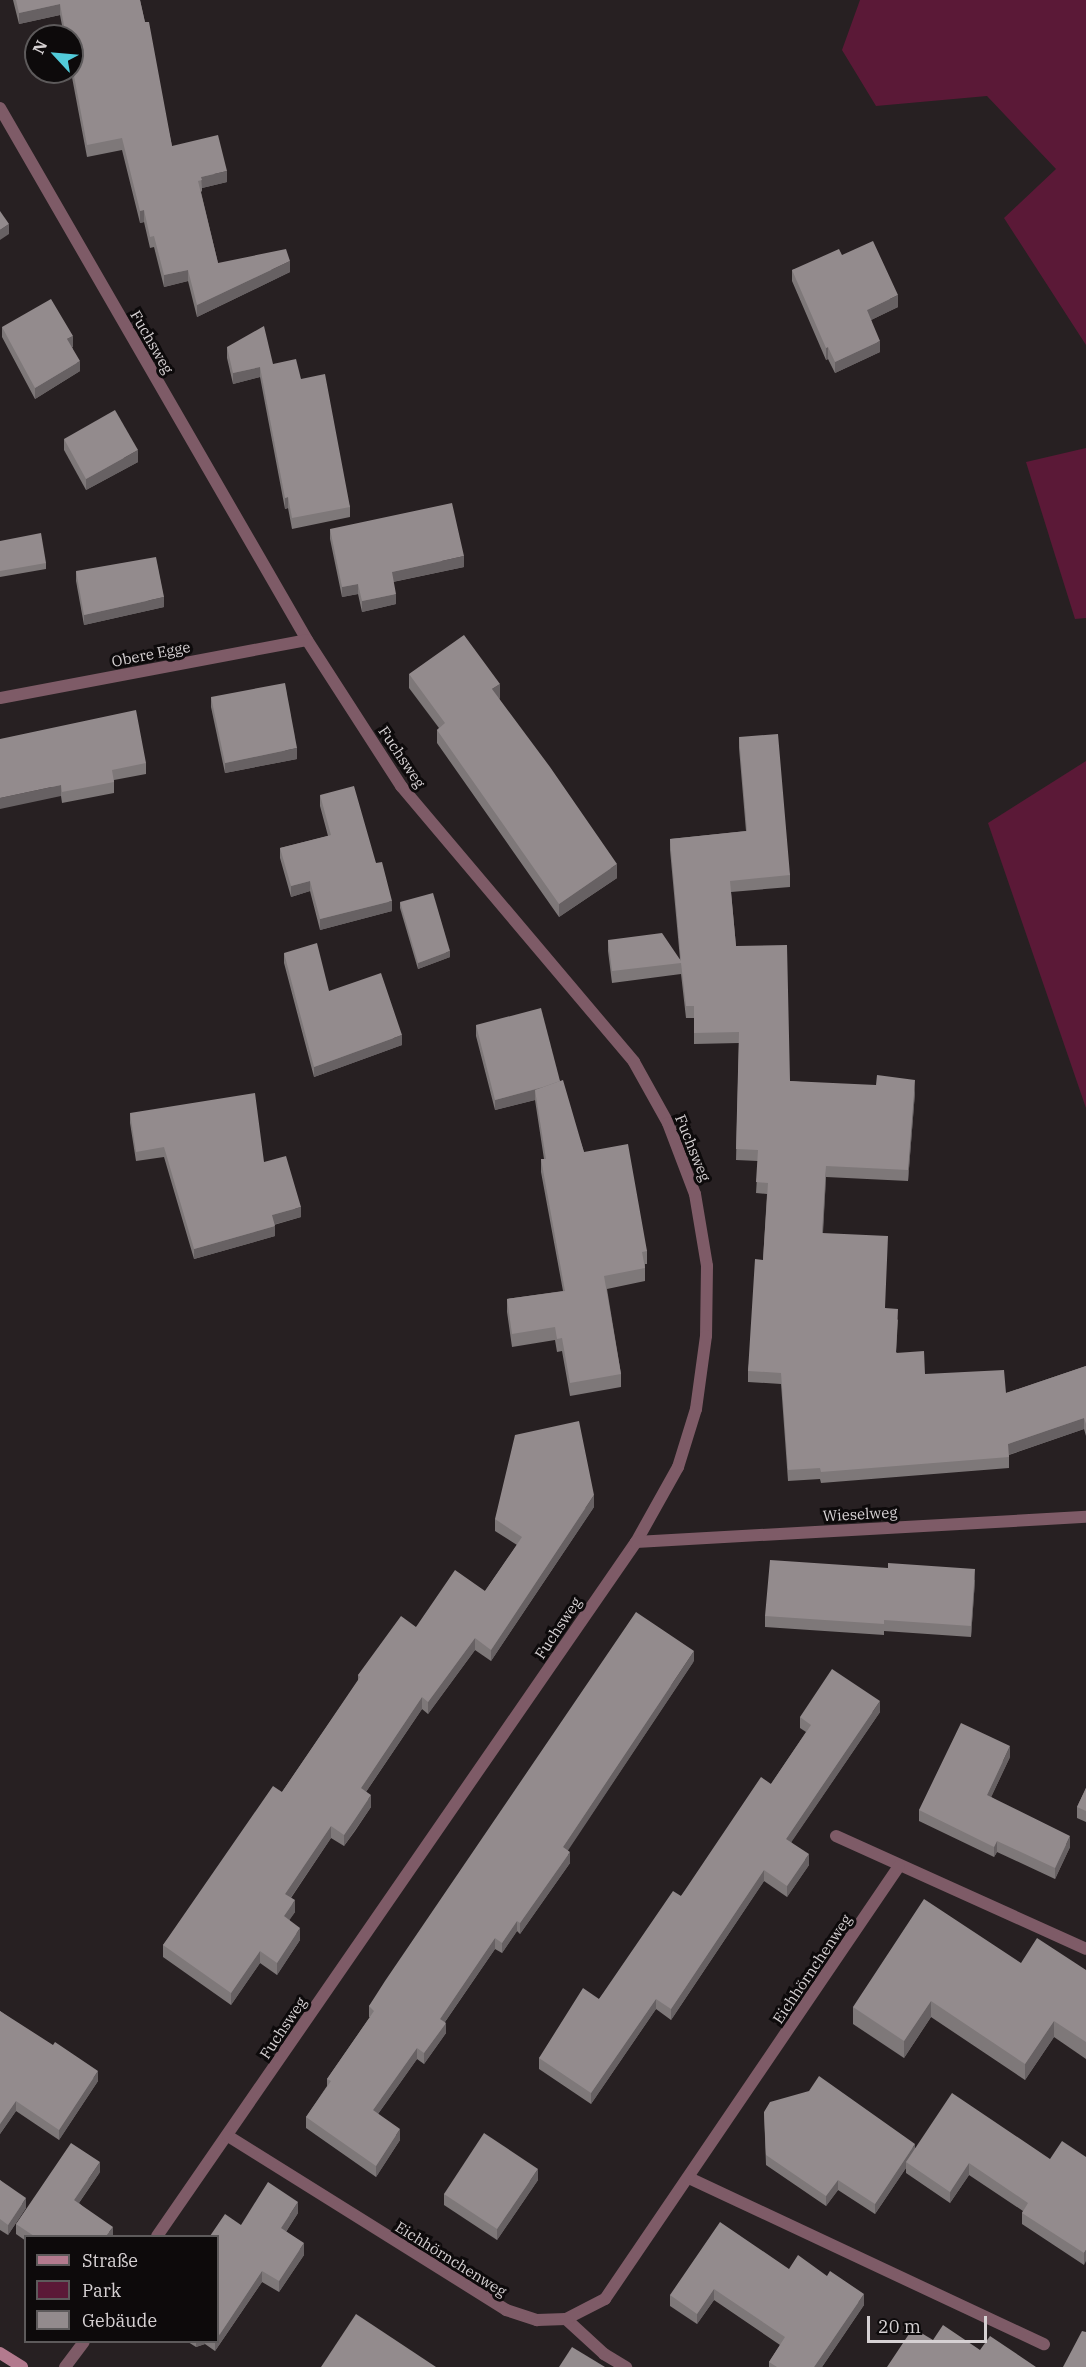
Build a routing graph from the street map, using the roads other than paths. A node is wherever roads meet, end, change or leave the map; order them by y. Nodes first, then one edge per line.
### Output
1 (0, 108) edge
2 (307, 640) junction
3 (0, 698) edge
4 (1086, 1517) edge
5 (636, 1542) junction
6 (836, 1836) dead end
7 (899, 1866) junction
8 (1086, 1949) edge
9 (228, 2136) junction
10 (689, 2178) junction
11 (158, 2235) edge
12 (566, 2319) junction
13 (83, 2343) edge
14 (1044, 2344) dead end
15 (0, 2353) edge
16 (22, 2367) edge
17 (65, 2367) edge
18 (626, 2367) edge

1 - 2 street, Fuchsweg
2 - 3 street, Obere Egge
2 - 5 street, Fuchsweg
4 - 5 street, Wieselweg
5 - 9 street, Fuchsweg
6 - 7 street
7 - 8 street
7 - 10 street, Eichhörnchenweg
9 - 11 street, Fuchsweg
9 - 12 street, Eichhörnchenweg
10 - 12 street, Eichhörnchenweg
10 - 14 street
12 - 18 street
13 - 17 street
15 - 16 main road

